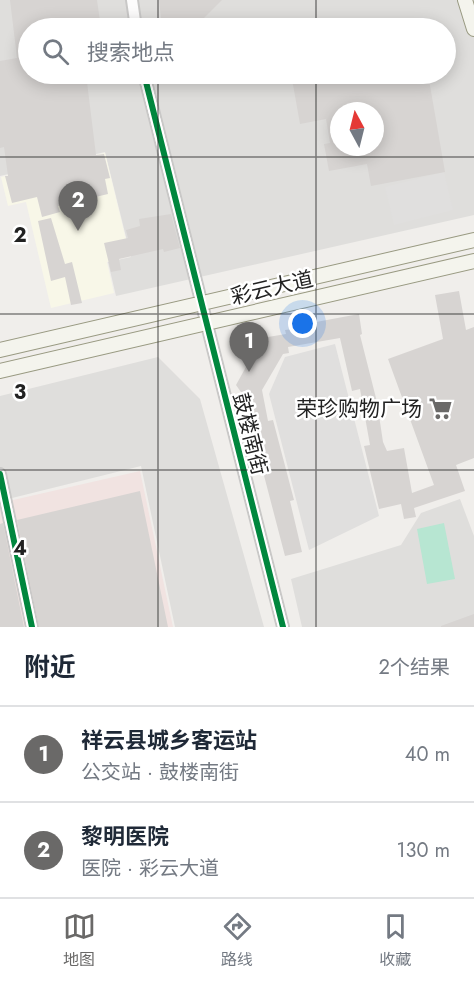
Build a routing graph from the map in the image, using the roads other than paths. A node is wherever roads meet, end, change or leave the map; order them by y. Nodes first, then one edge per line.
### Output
1 (132, 0) edge
2 (465, 0) edge
3 (135, 18) edge
4 (474, 29) edge
5 (146, 84) edge
6 (474, 240) edge
7 (474, 261) edge
8 (200, 305) junction
9 (205, 324) junction
10 (0, 350) edge
11 (0, 371) edge
12 (0, 474) edge
13 (32, 627) edge
14 (283, 627) edge

1 - 3 street
2 - 4 main road
5 - 8 street, 鼓楼南街
6 - 8 main road, 彩云大道
7 - 9 main road, 彩云大道
8 - 9 street, 鼓楼南街
8 - 10 main road, 彩云大道
9 - 11 main road, 彩云大道
9 - 14 street, 鼓楼南街
12 - 13 street

